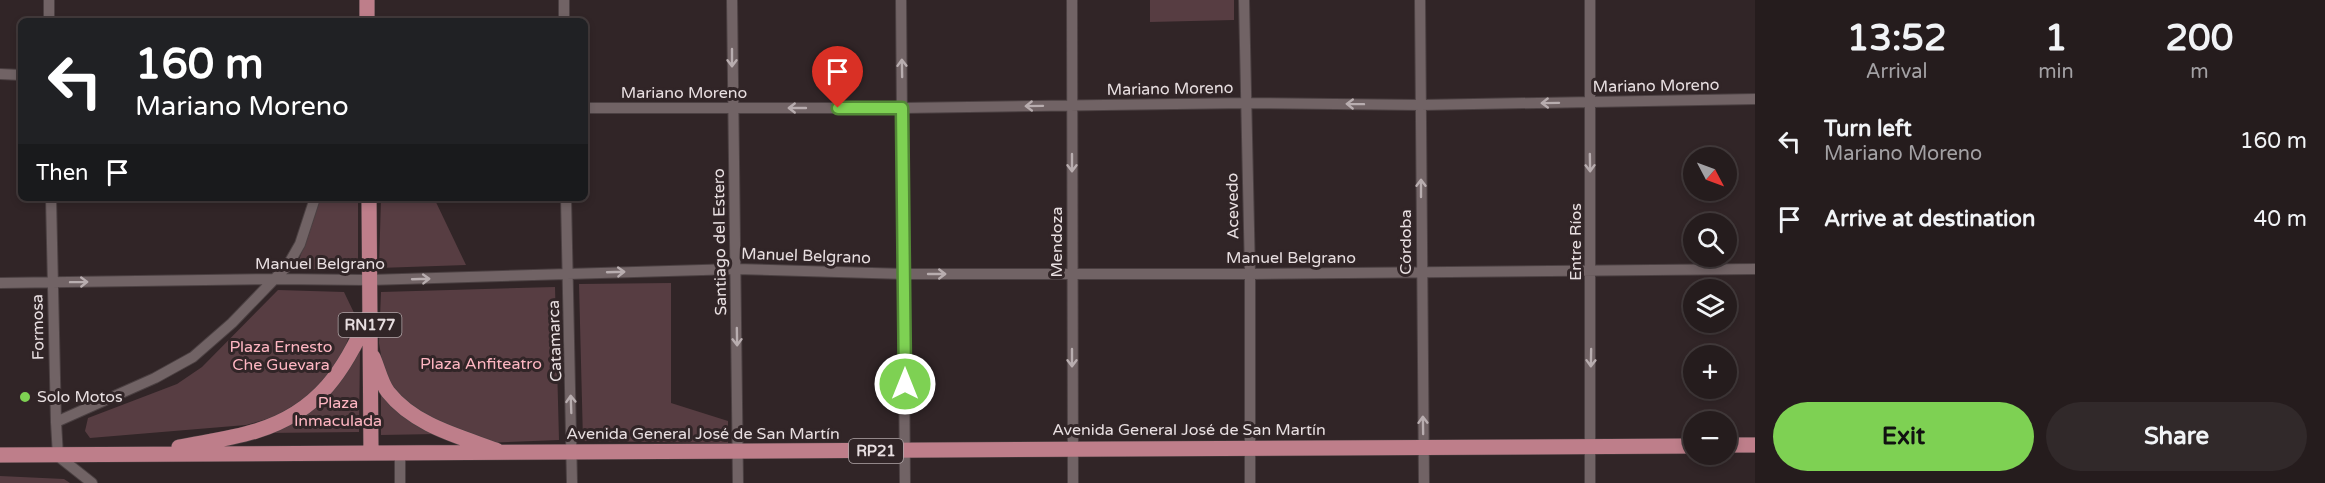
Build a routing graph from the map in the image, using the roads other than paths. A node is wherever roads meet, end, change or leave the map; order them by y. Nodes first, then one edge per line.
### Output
1 (49, 0) edge
2 (367, 0) edge
3 (564, 0) edge
4 (732, 0) edge
5 (901, 0) edge
6 (1072, 0) edge
7 (1244, 0) edge
8 (1420, 0) edge
9 (1590, 0) edge
10 (49, 18) edge
11 (367, 18) edge
12 (564, 18) edge
13 (0, 75) edge
14 (18, 75) edge
15 (1755, 99) edge
16 (1590, 102) junction
17 (1246, 103) junction
18 (1421, 105) junction
19 (1072, 106) junction
20 (588, 108) edge
21 (902, 108) junction
22 (732, 109) junction
23 (51, 201) edge
24 (314, 201) edge
25 (369, 201) edge
26 (566, 201) edge
27 (736, 269) junction
28 (1755, 269) edge
29 (1592, 271) junction
30 (1421, 272) junction
31 (1073, 273) junction
32 (568, 274) junction
33 (904, 274) junction
34 (1250, 274) junction
35 (276, 279) junction
36 (369, 280) junction
37 (0, 283) edge
38 (52, 283) junction
39 (369, 313) junction
40 (370, 350) junction
41 (56, 422) junction
42 (1755, 445) edge
43 (1590, 446) junction
44 (1683, 446) edge
45 (1737, 446) edge
46 (1249, 447) junction
47 (1423, 447) junction
48 (1072, 449) junction
49 (905, 451) junction
50 (738, 452) junction
51 (371, 453) junction
52 (573, 453) junction
53 (146, 454) junction
54 (400, 454) junction
55 (507, 454) junction
56 (0, 455) edge
57 (58, 456) junction
58 (92, 483) edge
59 (400, 483) edge
60 (572, 483) edge
61 (738, 483) edge
62 (905, 483) edge
63 (1072, 483) edge
64 (1250, 483) edge
65 (1424, 483) edge
66 (1590, 483) edge

1 - 10 street
2 - 11 main road
3 - 12 street
4 -> 22 street, Santiago del Estero
21 -> 5 street
6 - 19 street, Mendoza
7 - 17 street, Acevedo
8 - 18 street, Córdoba
9 - 16 street, Entre Ríos
13 - 14 street
15 - 16 street, Mariano Moreno
16 -> 18 street, Mariano Moreno
16 -> 29 street, Entre Ríos
18 -> 17 street, Mariano Moreno
17 - 19 street, Mariano Moreno
17 - 34 street, Acevedo
30 -> 18 street, Córdoba
19 -> 21 street, Mariano Moreno
19 -> 31 street, Mendoza
20 - 22 street, Mariano Moreno
21 -> 22 street, Mariano Moreno
21 - 33 street
22 - 27 street, Santiago del Estero
23 - 38 street, Formosa
24 - 35 street
25 - 36 main road, RN177
26 - 32 street, Catamarca
32 -> 27 street, Manuel Belgrano
27 - 33 street, Manuel Belgrano
27 -> 50 street, Santiago del Estero
28 - 29 street, Manuel Belgrano
29 - 30 street, Manuel Belgrano
29 -> 43 street, Entre Ríos
30 - 34 street, Manuel Belgrano
47 -> 30 street, Córdoba
33 -> 31 street, Manuel Belgrano
31 - 34 street, Manuel Belgrano
31 -> 48 street, Mendoza
36 -> 32 street, Manuel Belgrano
52 -> 32 street, Catamarca
33 - 49 street
34 - 46 street, Acevedo
35 - 36 street, Manuel Belgrano
38 -> 35 street, Manuel Belgrano
35 - 41 street
36 - 39 main road, RN177
37 - 38 street, Manuel Belgrano
38 - 41 street, Formosa
39 - 40 main road, RN177
39 - 53 main road
40 - 51 main road, RN177
40 - 55 main road
41 - 57 street, Formosa
42 - 45 main road
43 - 44 main road, Avenida General José de San Martín / RP21
43 - 47 main road, Avenida General José de San Martín / RP21
43 - 66 street, Entre Ríos
46 - 47 main road, Avenida General José de San Martín / RP21
46 - 48 main road, Avenida General José de San Martín / RP21
46 - 64 street, Acevedo
47 - 65 street, Córdoba
48 - 49 main road, Avenida General José de San Martín / RP21
48 - 63 street, Mendoza
49 - 50 main road, Avenida General José de San Martín / RP21
49 - 62 street
50 - 52 main road, Avenida General José de San Martín / RP21
50 - 61 street, Santiago del Estero
51 - 53 main road, Avenida General José de San Martín / RP21
51 - 54 main road, Avenida General José de San Martín / RP21
52 - 55 main road, Avenida General José de San Martín / RP21
52 - 60 street, Catamarca
53 - 57 main road, Avenida General José de San Martín / RP21
54 - 55 main road, Avenida General José de San Martín / RP21
54 - 59 street
56 - 57 main road, Avenida General José de San Martín / RP21
57 - 58 street

